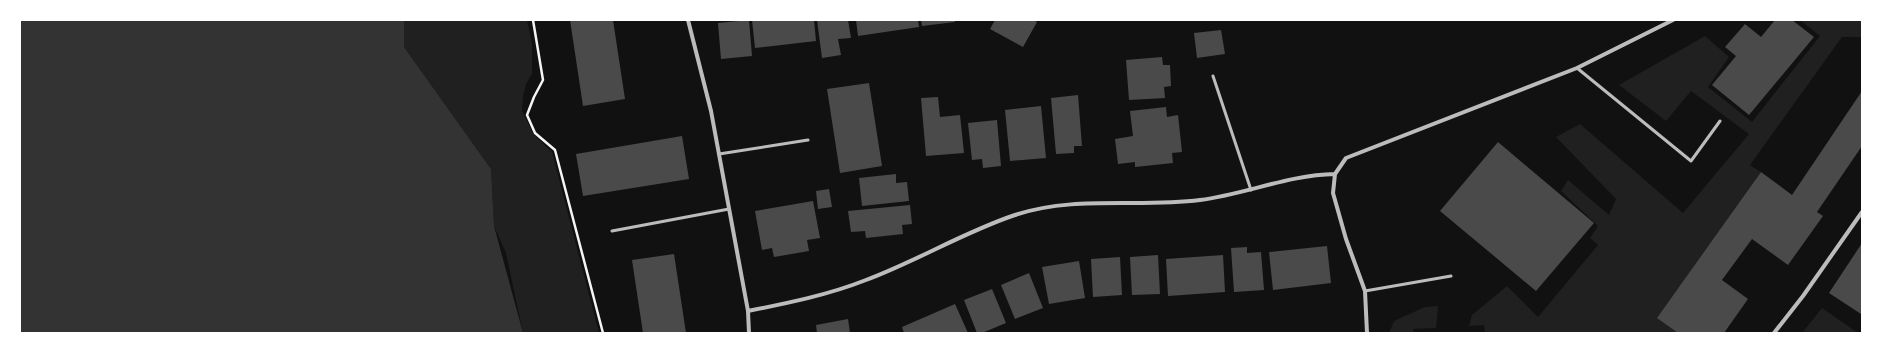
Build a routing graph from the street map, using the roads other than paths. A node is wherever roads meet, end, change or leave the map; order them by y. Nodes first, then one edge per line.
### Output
1 (688, 20) edge
2 (1673, 20) edge
3 (1577, 68) junction
4 (1212, 76) dead end
5 (1720, 121) dead end
6 (808, 140) dead end
7 (719, 154) junction
8 (1335, 174) junction
9 (1251, 190) junction
10 (729, 209) junction
11 (1862, 212) edge
12 (612, 231) dead end
13 (1451, 276) dead end
14 (1365, 291) junction
15 (748, 311) junction
16 (749, 333) edge
17 (1367, 333) edge
18 (1774, 333) edge

1 - 7 street
2 - 3 street
3 - 5 lane
3 - 8 street
4 - 9 lane
6 - 7 lane
7 - 10 street
8 - 9 street
8 - 14 street
9 - 15 street
10 - 12 lane
10 - 15 street
11 - 18 street
13 - 14 lane
14 - 17 street
15 - 16 street

